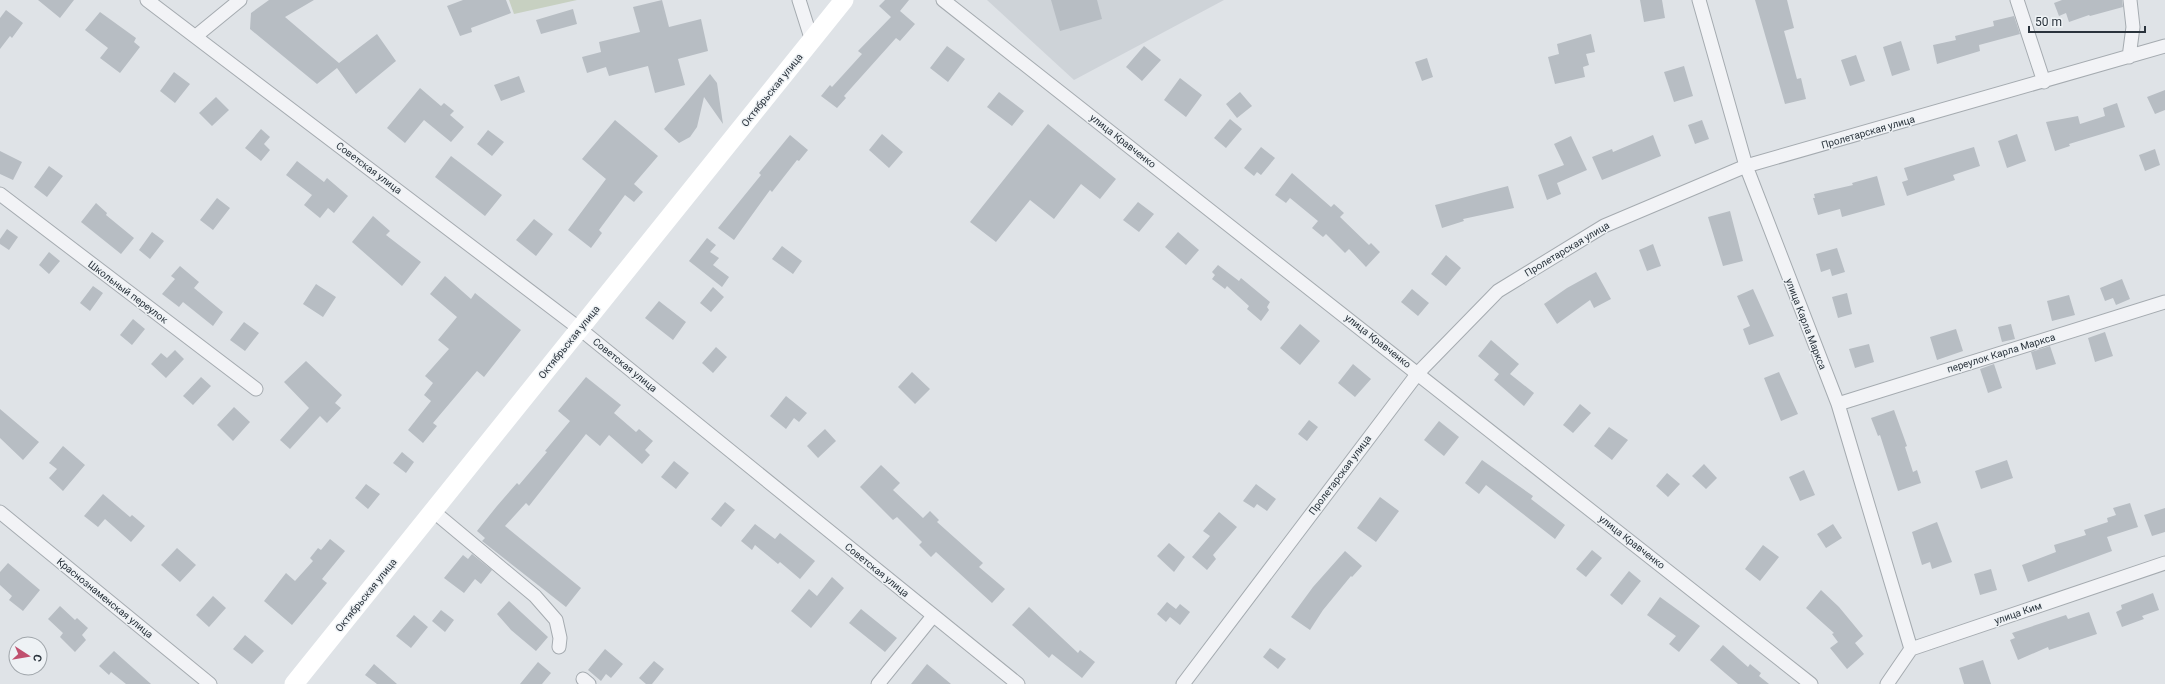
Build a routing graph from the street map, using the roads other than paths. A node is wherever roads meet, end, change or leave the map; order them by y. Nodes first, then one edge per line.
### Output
1 (147, 0) edge
2 (240, 0) edge
3 (799, 0) edge
4 (844, 0) edge
5 (943, 0) edge
6 (1699, 0) edge
7 (2017, 0) edge
8 (2130, 0) edge
9 (196, 36) junction
10 (812, 41) junction
11 (2165, 46) edge
12 (2129, 57) junction
13 (2044, 82) junction
14 (1746, 166) junction
15 (0, 194) edge
16 (2165, 302) edge
17 (580, 329) junction
18 (1418, 373) junction
19 (256, 390) dead end
20 (1838, 404) junction
21 (433, 511) junction
22 (0, 512) edge
23 (2165, 563) edge
24 (933, 616) junction
25 (558, 647) dead end
26 (1911, 649) junction
27 (210, 684) edge
28 (294, 684) edge
29 (878, 684) edge
30 (1018, 684) edge
31 (1183, 684) edge
32 (1811, 684) edge
33 (1887, 684) edge

1 - 9 street, Советская улица
2 - 9 street
3 - 10 street
4 - 10 main road, Октябрьская улица
5 - 18 street, улица Кравченко
6 - 14 street, улица Карла Маркса
7 - 13 street
8 - 12 street
9 - 17 street, Советская улица
10 - 17 main road, Октябрьская улица
11 - 12 street, Пролетарская улица
12 - 13 street, Пролетарская улица
13 - 14 street, Пролетарская улица
14 - 18 street, Пролетарская улица
14 - 20 street, улица Карла Маркса
15 - 19 street, Школьный переулок
16 - 20 street, переулок Карла Маркса
17 - 21 main road, Октябрьская улица
17 - 24 street, Советская улица
18 - 31 street, Пролетарская улица
18 - 32 street, улица Кравченко
20 - 26 street, улица Карла Маркса
21 - 25 street
21 - 28 main road, Октябрьская улица
22 - 27 street, Краснознаменская улица
23 - 26 street, улица Ким
24 - 29 street
24 - 30 street, Советская улица
26 - 33 street

